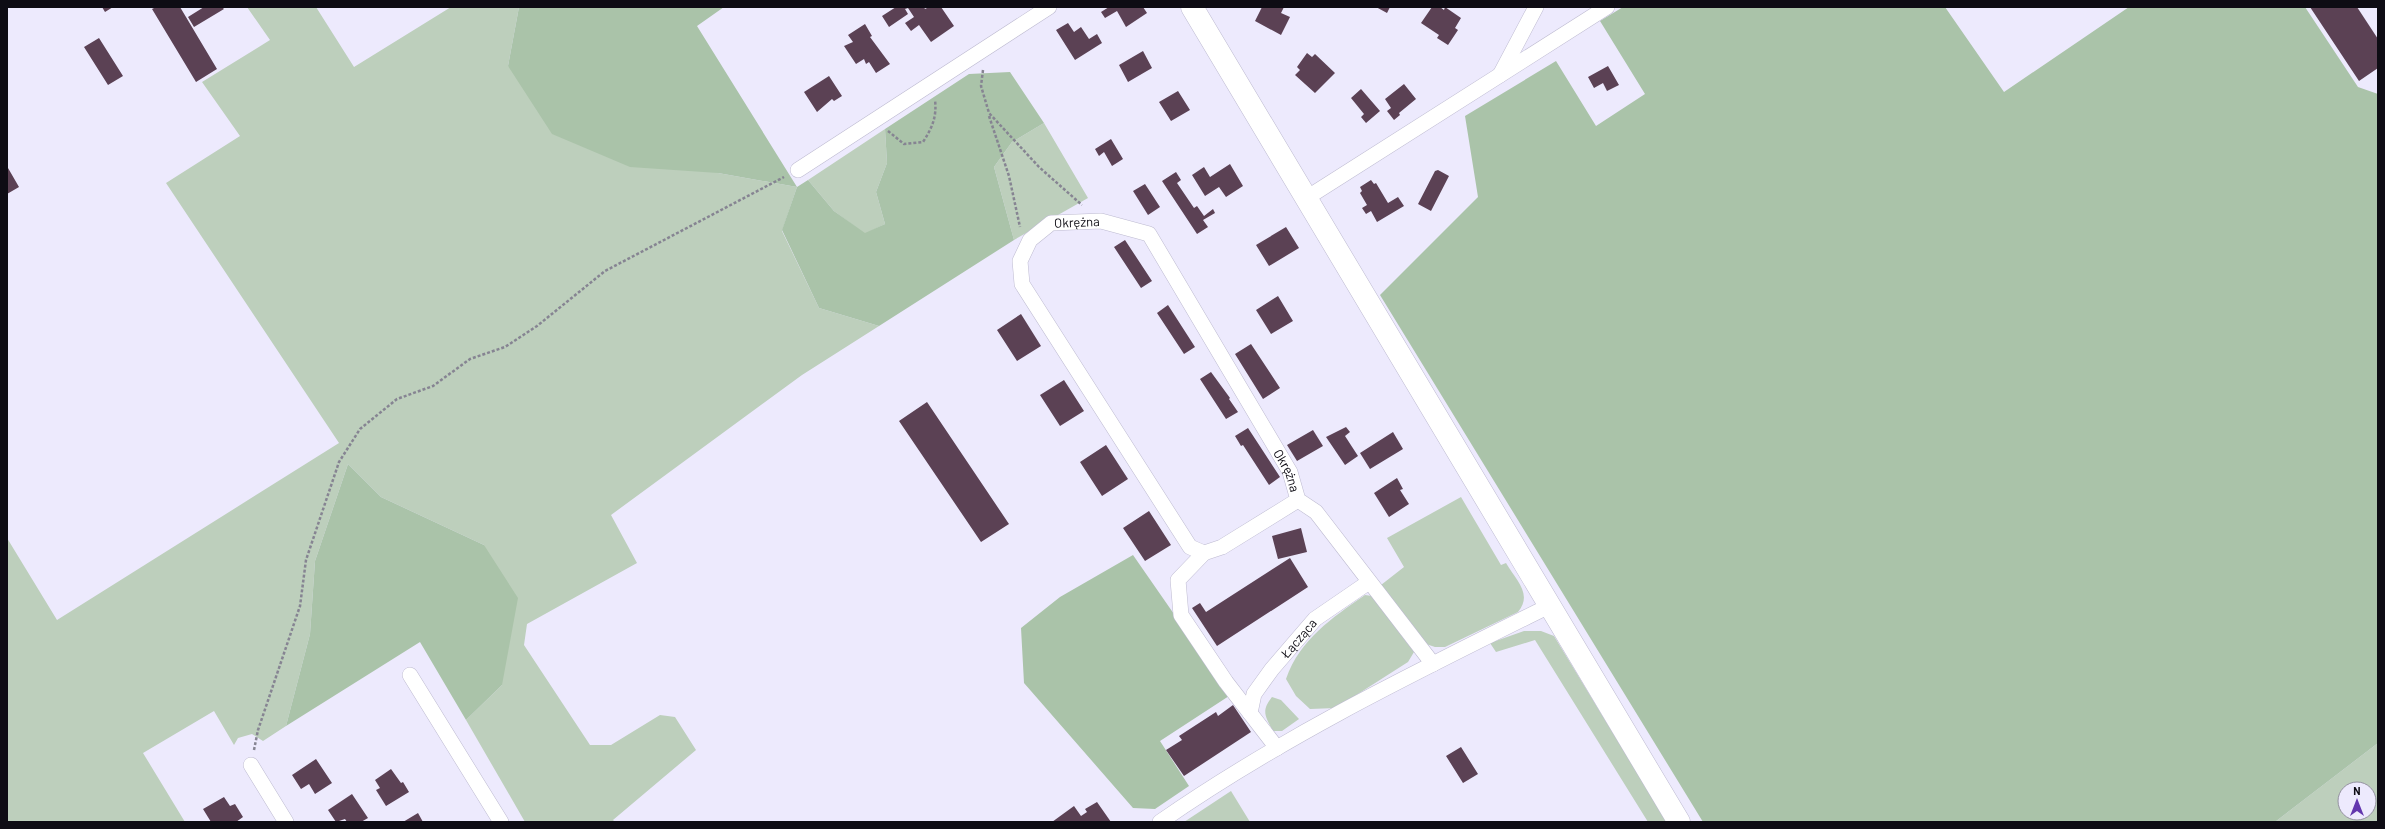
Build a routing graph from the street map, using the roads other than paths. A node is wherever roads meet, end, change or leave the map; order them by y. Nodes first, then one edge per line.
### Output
1 (1049, 7) edge
2 (1192, 7) edge
3 (1536, 7) edge
4 (1607, 7) edge
5 (1500, 75) junction
6 (798, 170) road end
7 (1305, 199) junction
8 (1298, 500) junction
9 (1204, 553) junction
10 (1369, 582) junction
11 (1549, 606) junction
12 (1433, 664) junction
13 (410, 675) dead end
14 (1250, 713) junction
15 (1277, 748) junction
16 (251, 766) road end
17 (286, 822) edge
18 (501, 822) edge
19 (1160, 822) edge
20 (1680, 822) edge

1 - 6 street
2 - 7 street
3 - 5 street
4 - 5 street
5 - 7 street
7 - 11 street
8 - 9 street, Okrężna
8 - 9 street, Okrężna
8 - 10 street, Okrężna
9 - 14 street, Okrężna
10 - 12 street, Okrężna
10 - 14 street, Łącząca
11 - 12 street
11 - 20 street
12 - 15 street
13 - 18 street
14 - 15 street, Okrężna
15 - 19 street
16 - 17 street

